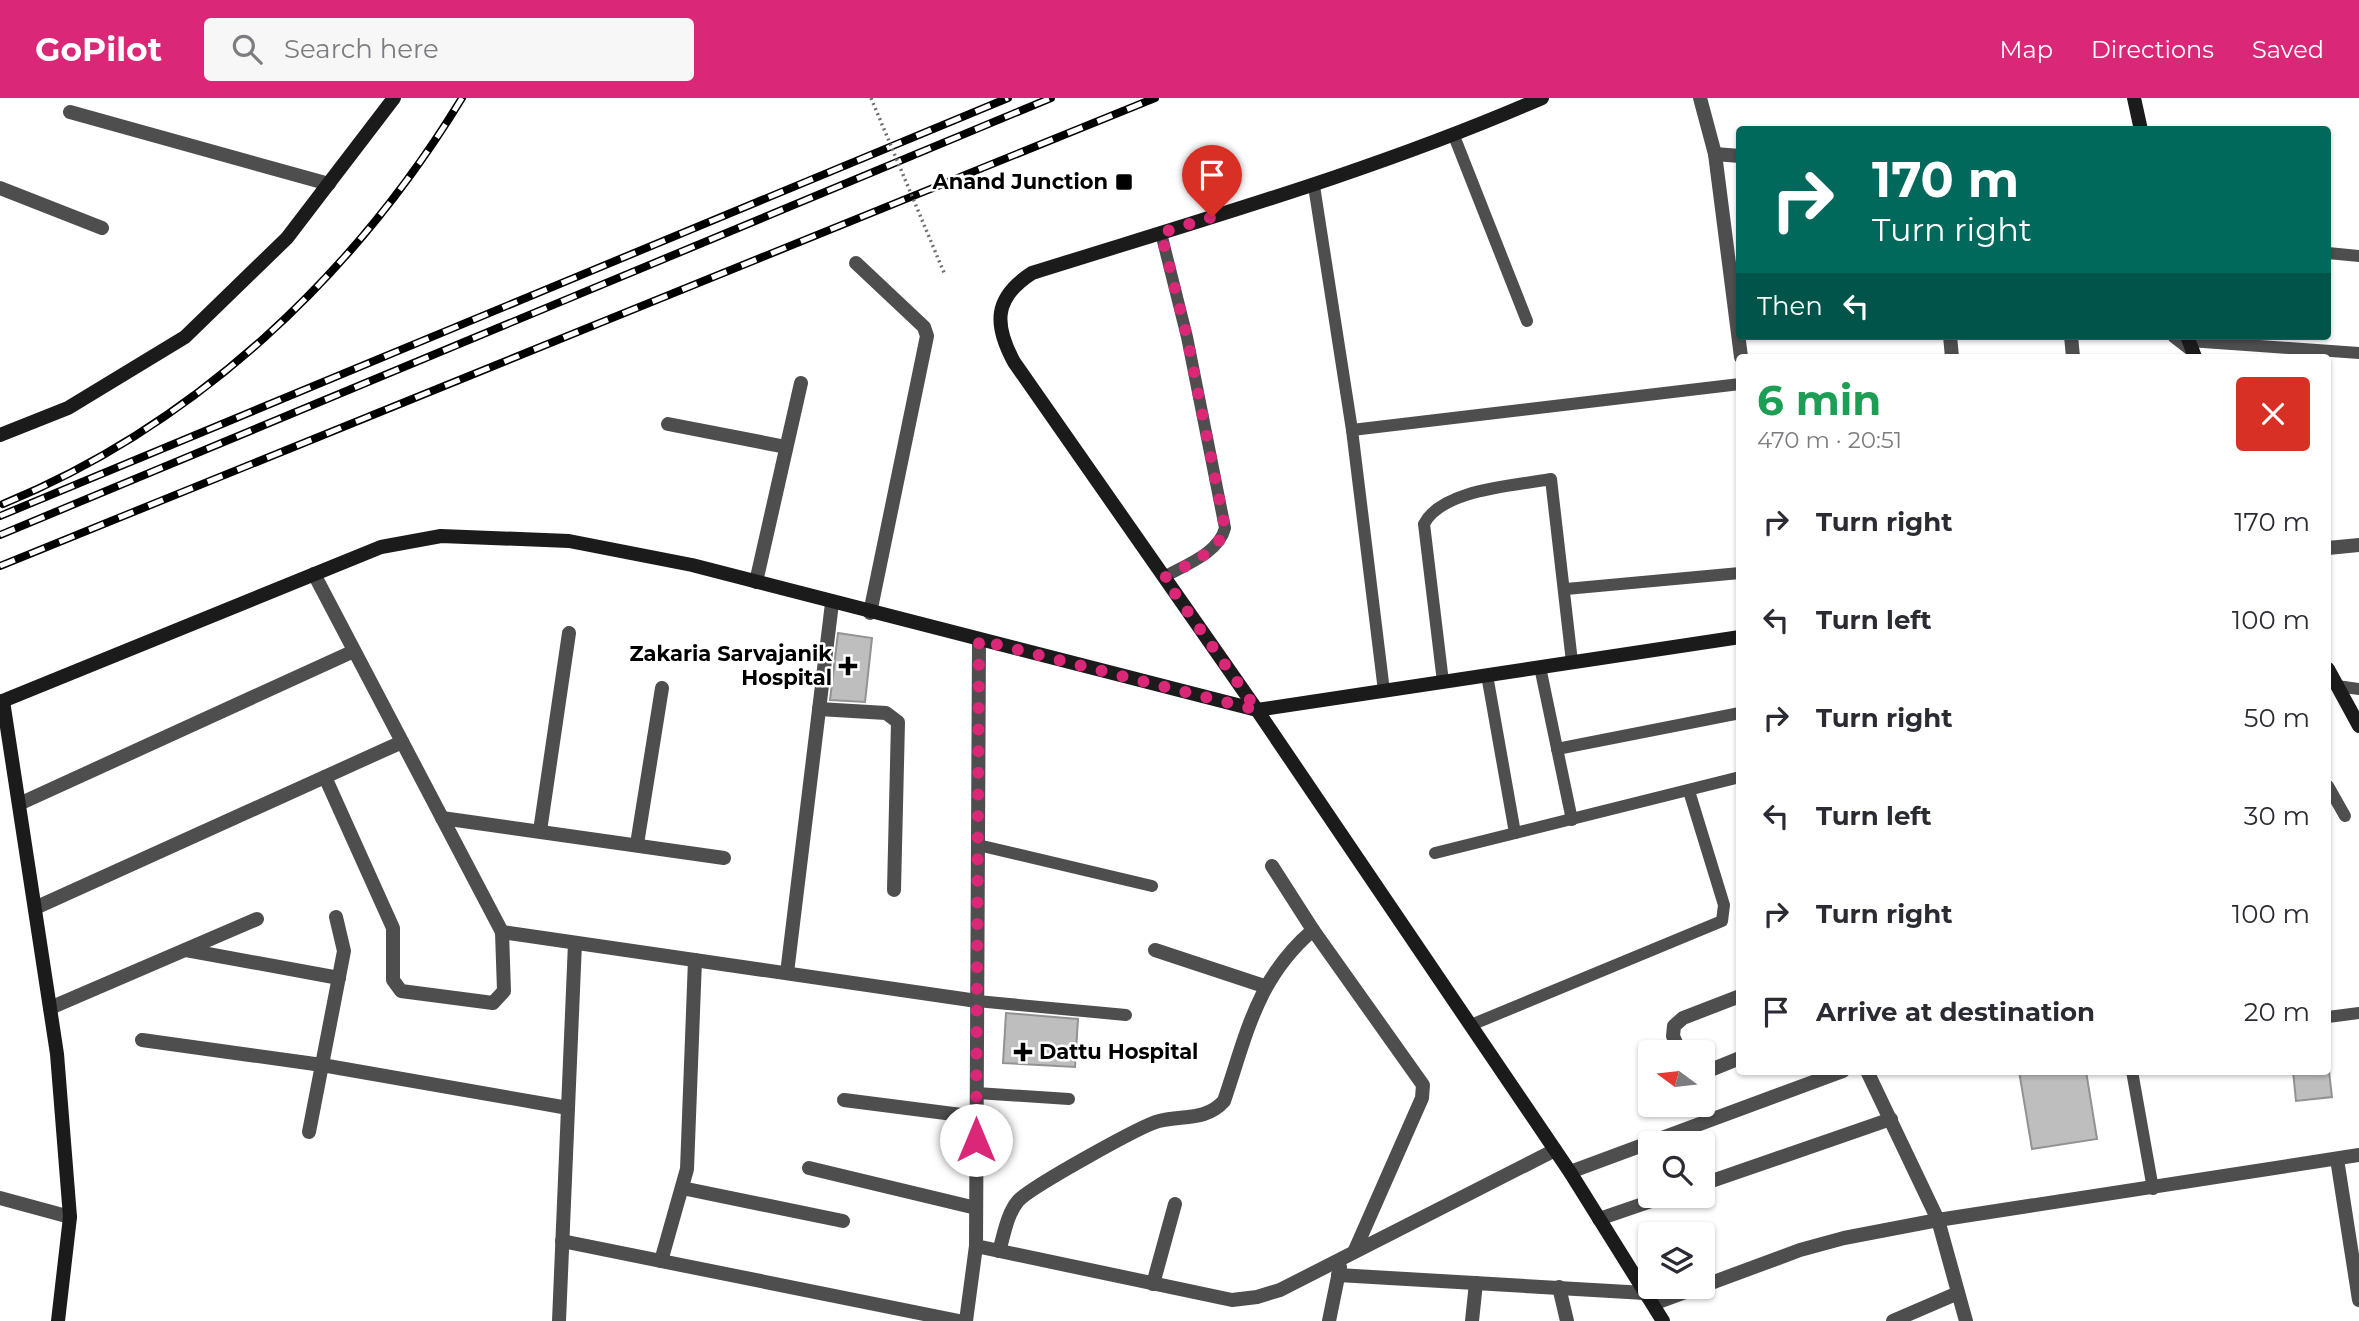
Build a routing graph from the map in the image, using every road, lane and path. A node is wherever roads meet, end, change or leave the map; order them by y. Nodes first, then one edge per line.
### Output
1 (394, 98) edge
2 (872, 98) edge
3 (1542, 98) edge
4 (1700, 98) edge
5 (2134, 98) edge
6 (70, 112) dead end
7 (2140, 126) edge
8 (1454, 136) junction
9 (1715, 154) junction
10 (1736, 156) edge
11 (329, 184) junction
12 (1314, 186) junction
13 (0, 188) edge
14 (102, 228) dead end
15 (1161, 233) junction
16 (2331, 253) edge
17 (2359, 256) edge
18 (856, 263) dead end
19 (944, 275) dead end
20 (1736, 318) edge
21 (1527, 321) dead end
22 (2191, 346) edge
23 (2359, 353) edge
24 (801, 383) dead end
25 (1736, 384) edge
26 (668, 424) dead end
27 (1352, 430) junction
28 (0, 435) edge
29 (786, 447) junction
30 (2359, 545) edge
31 (2331, 548) edge
32 (1736, 573) edge
33 (314, 574) junction
34 (1164, 578) junction
35 (756, 582) junction
36 (1566, 589) junction
37 (832, 603) junction
38 (870, 613) junction
39 (569, 632) dead end
40 (1736, 638) edge
41 (979, 640) junction
42 (354, 651) junction
43 (1572, 662) junction
44 (1541, 667) junction
45 (1487, 675) junction
46 (2331, 675) edge
47 (1443, 682) junction
48 (2337, 686) junction
49 (662, 688) dead end
50 (2359, 690) edge
51 (1384, 691) junction
52 (1, 701) edge
53 (819, 709) junction
54 (1257, 710) junction
55 (1736, 714) edge
56 (2359, 726) edge
57 (402, 742) junction
58 (1557, 749) junction
59 (325, 777) junction
60 (1736, 778) edge
61 (1689, 791) junction
62 (2331, 791) edge
63 (19, 804) junction
64 (2345, 816) dead end
65 (442, 818) junction
66 (1572, 820) junction
67 (540, 831) junction
68 (1515, 833) junction
69 (637, 844) junction
70 (978, 845) junction
71 (1435, 853) dead end
72 (724, 858) dead end
73 (1272, 866) dead end
74 (1152, 886) dead end
75 (894, 890) dead end
76 (34, 908) junction
77 (336, 917) dead end
78 (257, 919) dead end
79 (1313, 930) junction
80 (502, 932) junction
81 (575, 943) junction
82 (185, 950) junction
83 (1155, 950) dead end
84 (695, 960) junction
85 (787, 973) junction
86 (339, 978) junction
87 (1264, 986) junction
88 (1736, 998) edge
89 (978, 1001) junction
90 (50, 1008) junction
91 (2359, 1013) edge
92 (1126, 1015) dead end
93 (2331, 1017) edge
94 (1471, 1025) junction
95 (142, 1040) dead end
96 (1675, 1040) edge
97 (1736, 1060) edge
98 (322, 1065) junction
99 (1715, 1068) edge
100 (1832, 1075) edge
101 (1869, 1075) edge
102 (2133, 1075) edge
103 (977, 1093) junction
104 (1069, 1099) dead end
105 (844, 1100) dead end
106 (568, 1108) junction
107 (976, 1117) junction
108 (1891, 1119) junction
109 (309, 1132) dead end
110 (1555, 1150) junction
111 (2359, 1155) edge
112 (2337, 1159) junction
113 (809, 1168) dead end
114 (1570, 1172) junction
115 (1715, 1180) edge
116 (682, 1188) junction
117 (2152, 1188) junction
118 (0, 1198) edge
119 (1175, 1204) dead end
120 (1638, 1206) edge
121 (976, 1208) junction
122 (70, 1217) junction
123 (1599, 1219) junction
124 (1938, 1220) junction
125 (843, 1221) dead end
126 (562, 1241) junction
127 (976, 1246) junction
128 (999, 1251) junction
129 (1348, 1253) junction
130 (661, 1261) junction
131 (1338, 1275) junction
132 (1638, 1281) edge
133 (1715, 1281) edge
134 (1476, 1283) junction
135 (1153, 1284) junction
136 (1559, 1287) junction
137 (1958, 1293) junction
138 (1638, 1297) edge
139 (1650, 1299) edge
140 (2359, 1300) edge
141 (58, 1321) edge
142 (559, 1321) edge
143 (959, 1321) edge
144 (966, 1321) edge
145 (1329, 1321) edge
146 (1472, 1321) edge
147 (1567, 1321) edge
148 (1663, 1321) edge
149 (1893, 1321) edge
150 (1966, 1321) edge

1 - 11 street
2 - 19 path, bridge
3 - 8 street
4 - 9 street
5 - 7 street
6 - 11 street
8 - 12 street
8 - 21 lane
9 - 10 street
9 - 20 street
11 - 28 street
12 - 15 street
12 - 27 lane
13 - 14 street
15 - 34 lane
15 - 34 street
16 - 17 lane
18 - 38 street
22 - 23 lane
24 - 29 street
25 - 27 lane
26 - 29 street
27 - 51 lane
29 - 35 street
30 - 31 street
32 - 36 lane
33 - 35 street
33 - 42 street
33 - 52 street
34 - 54 street
35 - 37 street
36 - 43 lane
36 - 47 lane
37 - 38 street
37 - 53 street
38 - 41 street
39 - 67 street
40 - 43 street
41 - 54 street
41 - 70 street
42 - 57 street
42 - 63 street
43 - 44 street
44 - 45 street
44 - 58 lane
45 - 47 street
45 - 68 lane
46 - 48 street
47 - 51 street
48 - 50 lane
48 - 56 street
49 - 69 street
51 - 54 street
52 - 63 street
53 - 75 street
53 - 85 street
54 - 94 street
55 - 58 lane
57 - 59 street
57 - 65 street
58 - 66 lane
59 - 76 street
59 - 80 street
60 - 61 lane
61 - 66 lane
61 - 94 lane
62 - 64 lane
63 - 76 street
65 - 67 street
65 - 80 street
66 - 68 lane
67 - 69 street
68 - 71 lane
69 - 72 street
70 - 74 lane
70 - 89 street
73 - 79 street
76 - 90 street
77 - 86 street
78 - 82 street
79 - 87 street
79 - 129 street
80 - 81 street
81 - 84 street
81 - 106 street
82 - 86 street
82 - 90 street
83 - 87 street
84 - 85 street
84 - 116 street
85 - 89 street
86 - 98 street
87 - 128 street
88 - 96 street
89 - 92 lane
89 - 103 street
90 - 122 street
91 - 93 lane
94 - 110 street
95 - 98 street
97 - 99 street
98 - 106 street
98 - 109 street
100 - 114 street
101 - 108 street
102 - 117 lane
103 - 104 lane
103 - 107 street
105 - 107 street
106 - 126 street
107 - 121 street
108 - 115 street
108 - 124 street
110 - 114 street
110 - 129 street
111 - 112 street
112 - 117 street
112 - 140 street
113 - 121 street
114 - 123 street
116 - 125 street
116 - 130 street
117 - 124 street
118 - 122 street
119 - 135 street
120 - 123 street
121 - 127 street
122 - 141 street
123 - 132 street
124 - 133 street
124 - 137 street
126 - 130 street
126 - 142 street
127 - 128 street
127 - 144 street
128 - 135 street
129 - 131 street
129 - 135 street
130 - 143 street
131 - 134 street
131 - 145 street
134 - 136 street
134 - 146 street
136 - 138 street
136 - 147 street
137 - 149 street
137 - 150 street
139 - 148 street

